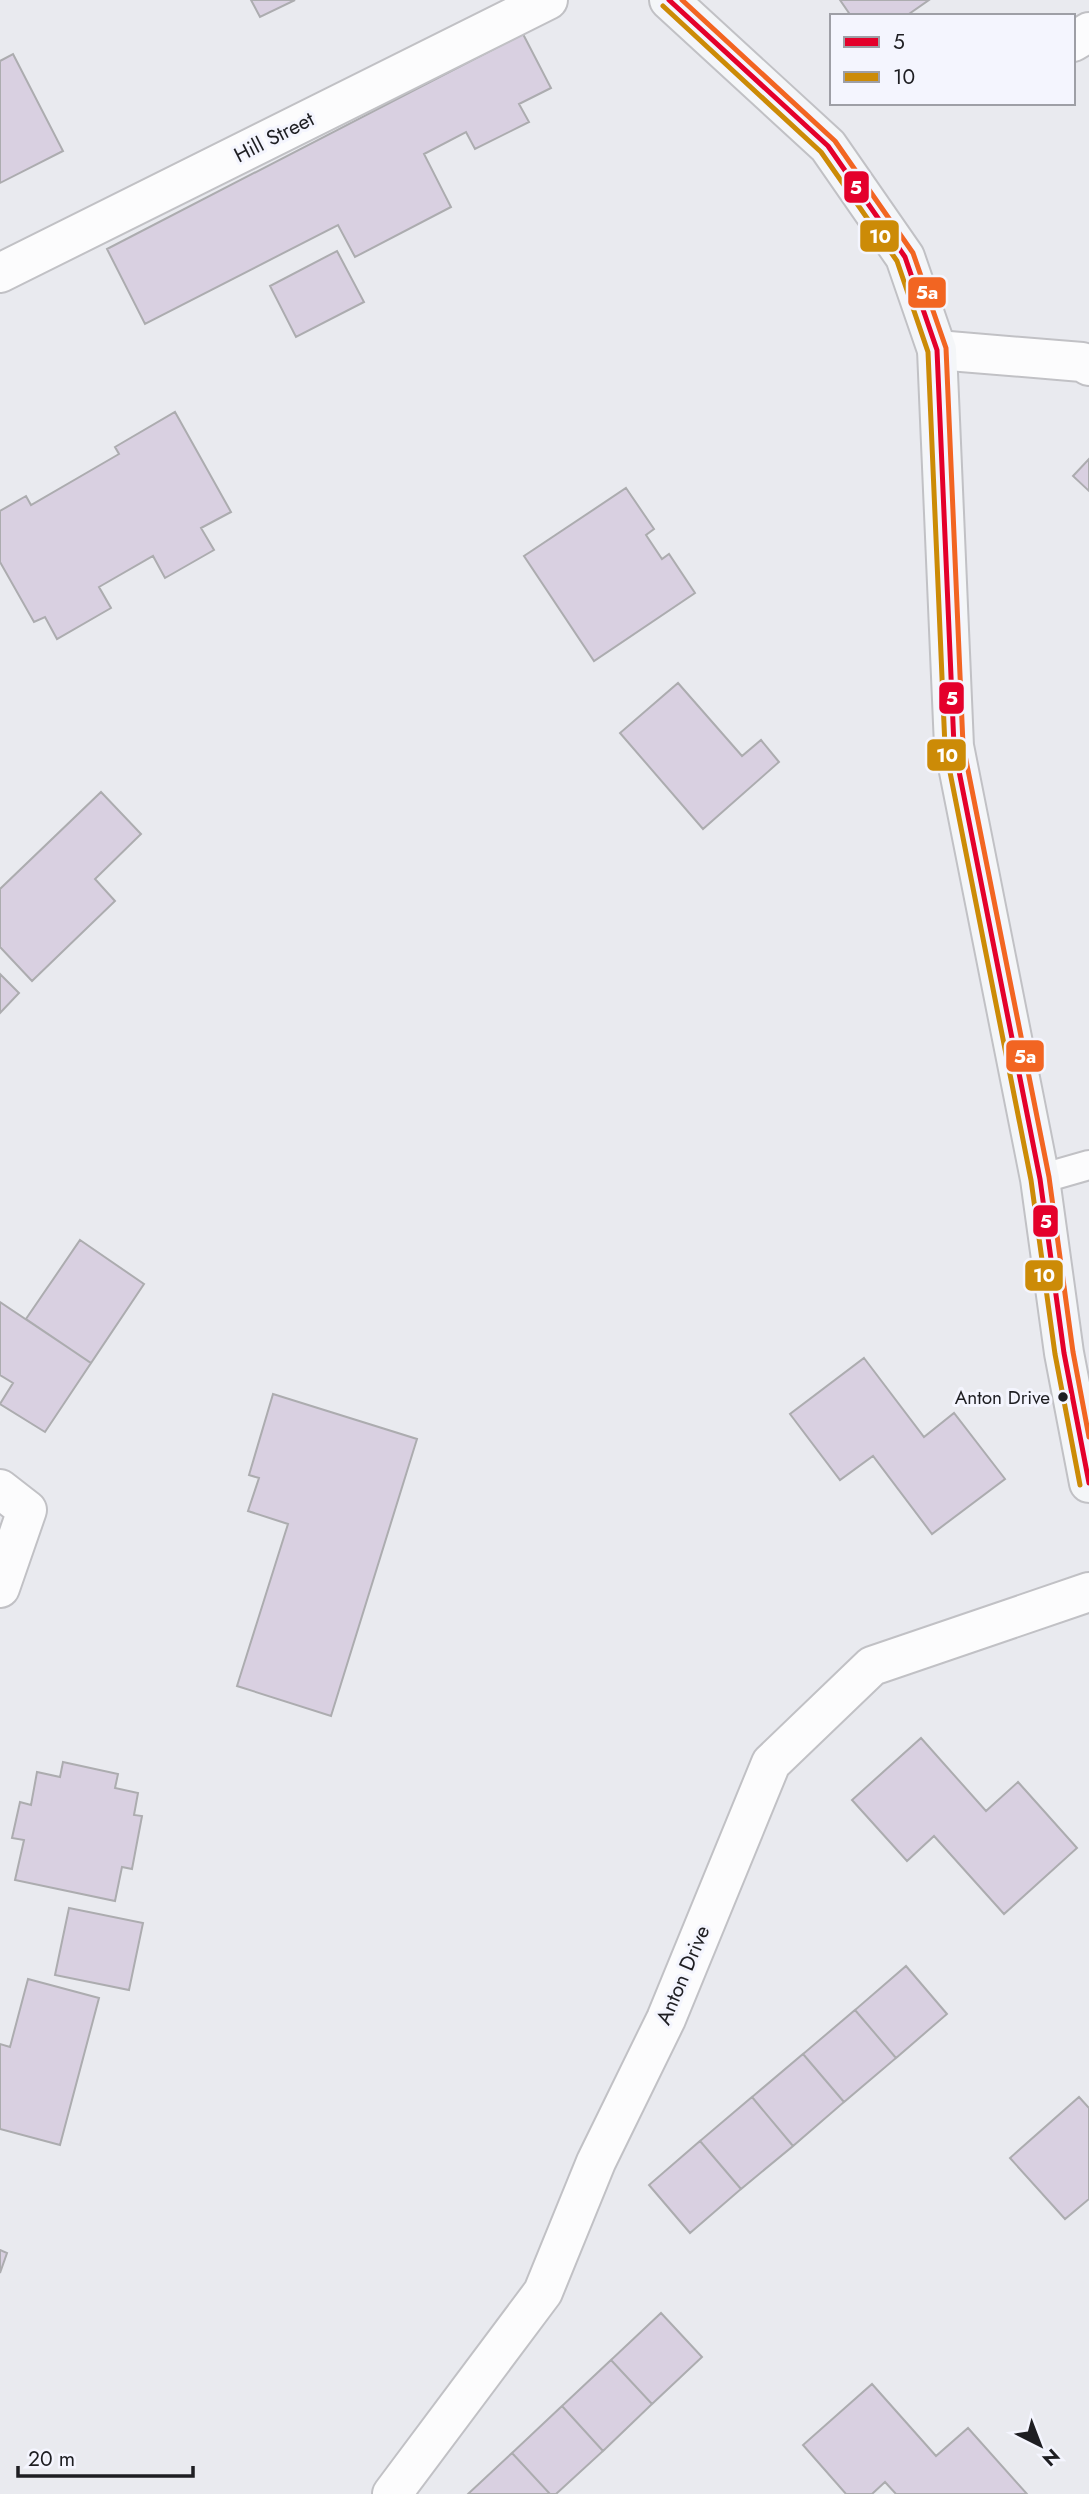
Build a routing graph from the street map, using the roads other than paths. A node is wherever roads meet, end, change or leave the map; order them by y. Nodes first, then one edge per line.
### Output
1 (548, 0) edge
2 (669, 0) edge
3 (0, 273) edge
4 (937, 350) junction
5 (1089, 366) edge
6 (1089, 1166) edge
7 (1040, 1179) junction
8 (1089, 1483) edge
9 (0, 1489) edge
10 (0, 1588) edge
11 (1089, 1591) edge
12 (392, 2494) edge

1 - 3 street, Hill Street
2 - 4 street
4 - 5 street
4 - 7 street
6 - 7 lane
7 - 8 street
9 - 10 street
11 - 12 street, Anton Drive

